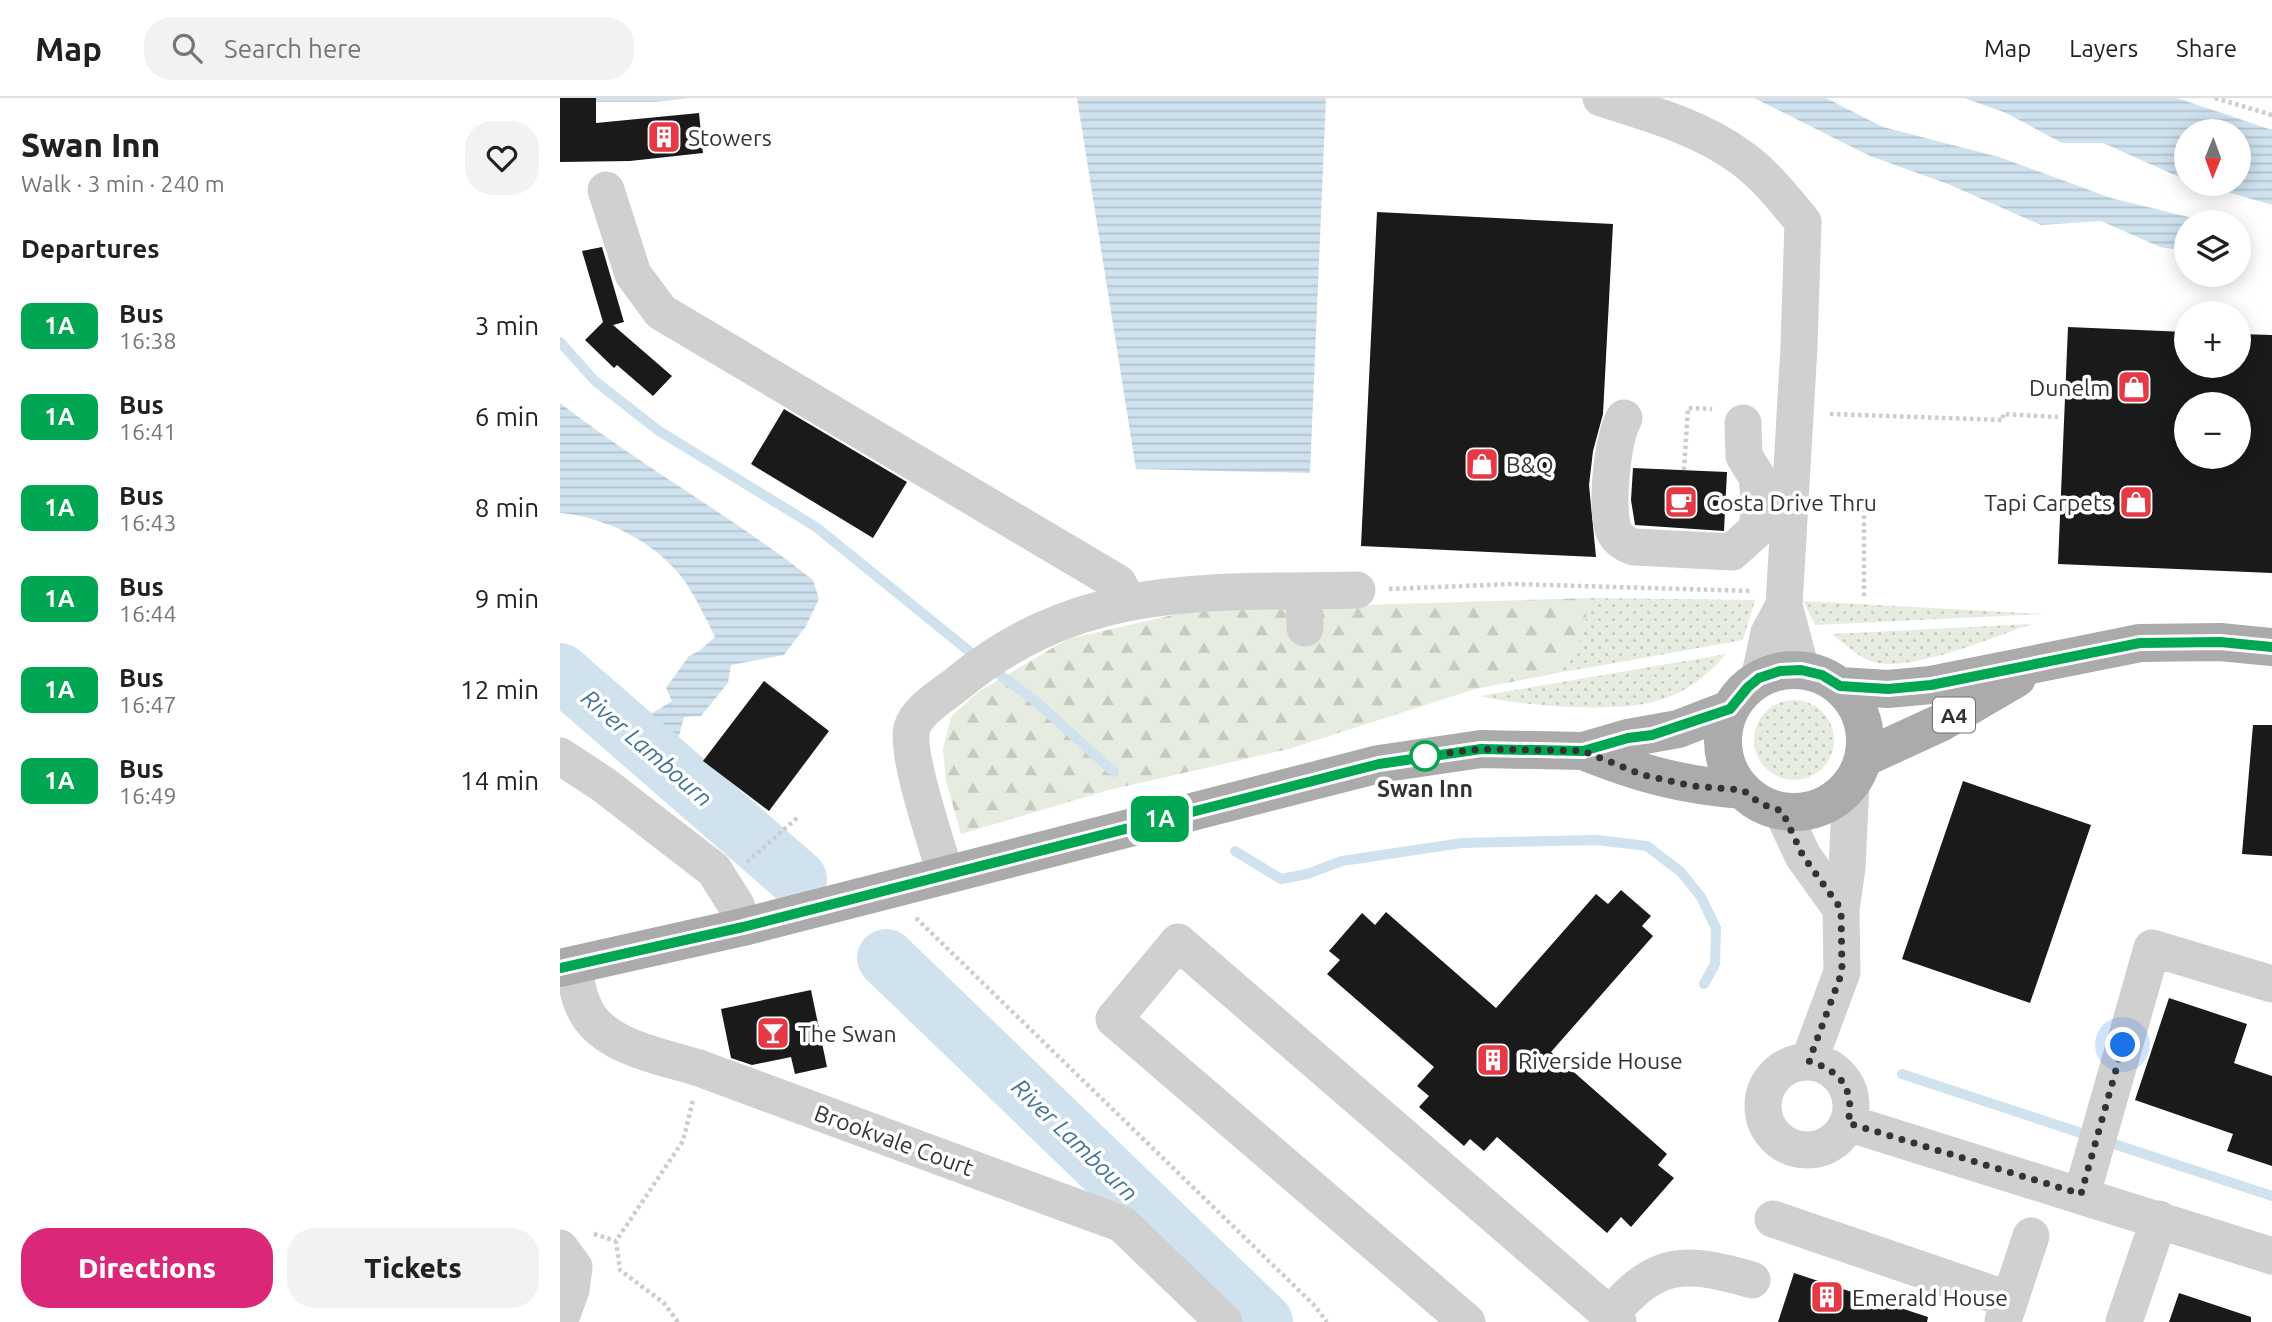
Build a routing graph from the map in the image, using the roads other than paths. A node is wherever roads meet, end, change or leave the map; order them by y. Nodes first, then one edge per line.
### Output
1 (1601, 98) edge
2 (606, 190) dead end
3 (1624, 418) dead end
4 (1744, 423) dead end
5 (1357, 590) road end
6 (1304, 591) junction
7 (1128, 601) junction
8 (1784, 605) junction
9 (1305, 628) dead end
10 (2272, 647) edge
11 (2040, 664) junction
12 (1801, 670) junction
13 (1759, 678) junction
14 (1840, 686) junction
15 (1730, 709) junction
16 (1583, 751) junction
17 (560, 756) edge
18 (1857, 771) junction
19 (1743, 790) junction
20 (1782, 811) junction
21 (945, 873) junction
22 (1841, 909) junction
23 (743, 927) junction
24 (566, 967) edge
25 (2272, 984) edge
26 (1809, 1061) junction
27 (1848, 1123) junction
28 (2086, 1177) junction
29 (1773, 1219) dead end
30 (2159, 1219) junction
31 (2031, 1236) dead end
32 (560, 1248) edge
33 (2272, 1256) edge
34 (1752, 1280) dead end
35 (2007, 1311) edge
36 (1614, 1318) edge
37 (560, 1320) edge
38 (1224, 1322) edge
39 (1467, 1322) edge
40 (2124, 1322) edge

1 - 8 street
2 - 7 street
3 - 4 street
5 - 6 street
6 - 7 street
6 - 9 street
7 - 21 street
8 - 12 street
8 - 13 street
10 - 11 main road, A4
11 - 14 main road, A4
11 - 18 main road, A4
12 - 13 main road, A4
12 - 14 main road, A4
13 - 15 main road
14 - 18 main road
15 - 16 main road
15 - 19 main road
16 - 19 main road
16 - 21 main road
17 - 23 street
18 - 20 main road, A4
18 - 22 street
19 - 20 main road
20 - 22 street
21 - 23 main road
22 - 26 street
23 - 24 main road
24 - 38 street, Brookvale Court
25 - 28 street
26 - 27 street
26 - 27 street
27 - 28 street
28 - 30 street
29 - 35 street
30 - 33 street
30 - 40 street
31 - 35 street
32 - 37 street
34 - 36 street
36 - 39 street

